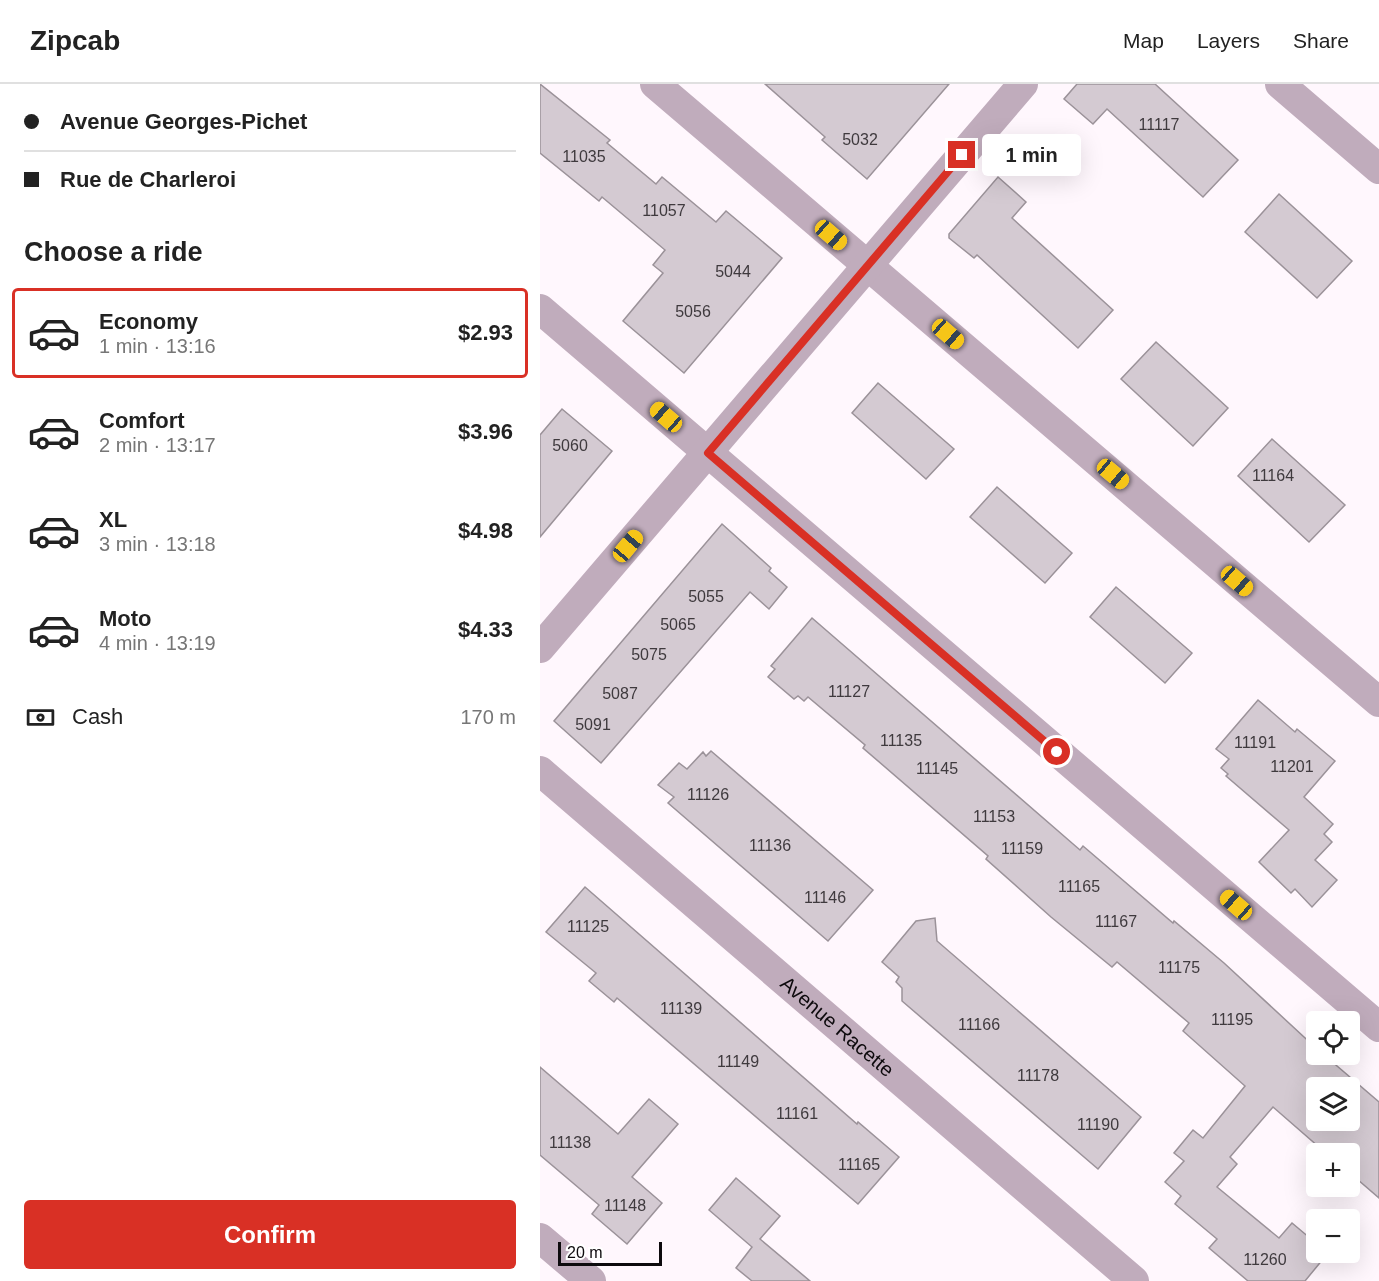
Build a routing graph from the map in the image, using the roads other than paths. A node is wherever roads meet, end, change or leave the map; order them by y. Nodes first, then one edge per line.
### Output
1 (655, 84) edge
2 (1023, 84) edge
3 (1280, 84) edge
4 (1379, 169) edge
5 (866, 265) junction
6 (540, 309) edge
7 (708, 453) junction
8 (540, 648) edge
9 (1379, 702) edge
10 (540, 771) edge
11 (1379, 1027) edge
12 (540, 1238) edge
13 (591, 1281) edge
14 (1134, 1281) edge

1 - 5 street
2 - 5 street
3 - 4 street
5 - 7 street
5 - 9 street
6 - 7 street
7 - 8 street
7 - 11 street
10 - 14 street, Avenue Racette
12 - 13 street

